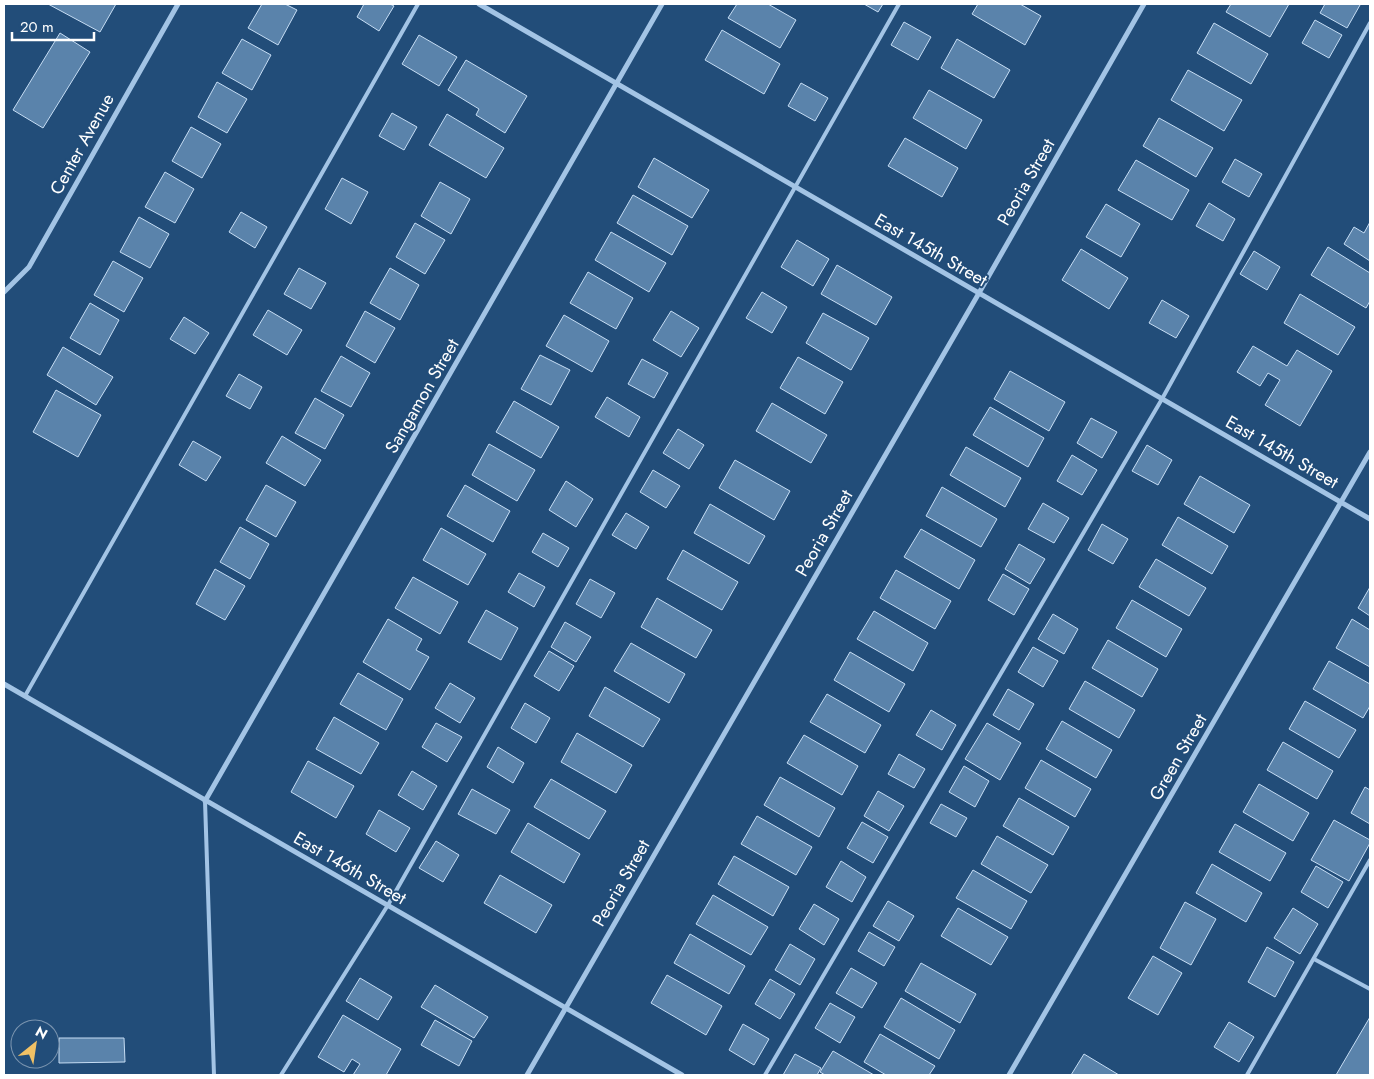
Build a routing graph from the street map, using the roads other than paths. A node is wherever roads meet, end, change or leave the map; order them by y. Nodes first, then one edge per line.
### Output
1 (178, 4) edge
2 (418, 4) edge
3 (479, 4) edge
4 (662, 4) edge
5 (900, 4) edge
6 (1144, 4) edge
7 (1370, 23) edge
8 (616, 84) junction
9 (796, 187) junction
10 (4, 292) edge
11 (979, 293) junction
12 (1162, 398) junction
13 (1370, 452) edge
14 (1342, 502) junction
15 (1370, 519) edge
16 (4, 684) edge
17 (25, 696) junction
18 (206, 801) junction
19 (1370, 860) edge
20 (388, 905) junction
21 (1314, 959) junction
22 (1370, 988) edge
23 (564, 1008) junction
24 (214, 1075) edge
25 (281, 1075) edge
26 (526, 1075) edge
27 (682, 1075) edge
28 (765, 1075) edge
29 (1009, 1075) edge
30 (1247, 1075) edge

1 - 10 street, Center Avenue
2 - 17 lane
3 - 8 street, East 145th Street
4 - 8 street, Sangamon Street
5 - 9 lane
6 - 11 street, Peoria Street
7 - 12 lane
8 - 9 street, East 145th Street
8 - 18 street, Sangamon Street
9 - 11 street, East 145th Street
9 - 20 lane
11 - 12 street, East 145th Street
11 - 23 street, Peoria Street
12 - 14 street, East 145th Street
12 - 28 lane
13 - 14 street, Green Street
14 - 15 street, East 145th Street
14 - 29 street, Green Street
16 - 17 street, East 146th Street
17 - 18 street, East 146th Street
18 - 20 street, East 146th Street
18 - 24 lane
19 - 21 lane
20 - 23 street, East 146th Street
20 - 25 lane
21 - 22 lane
21 - 30 lane
23 - 26 street, Peoria Street
23 - 27 street, East 146th Street

